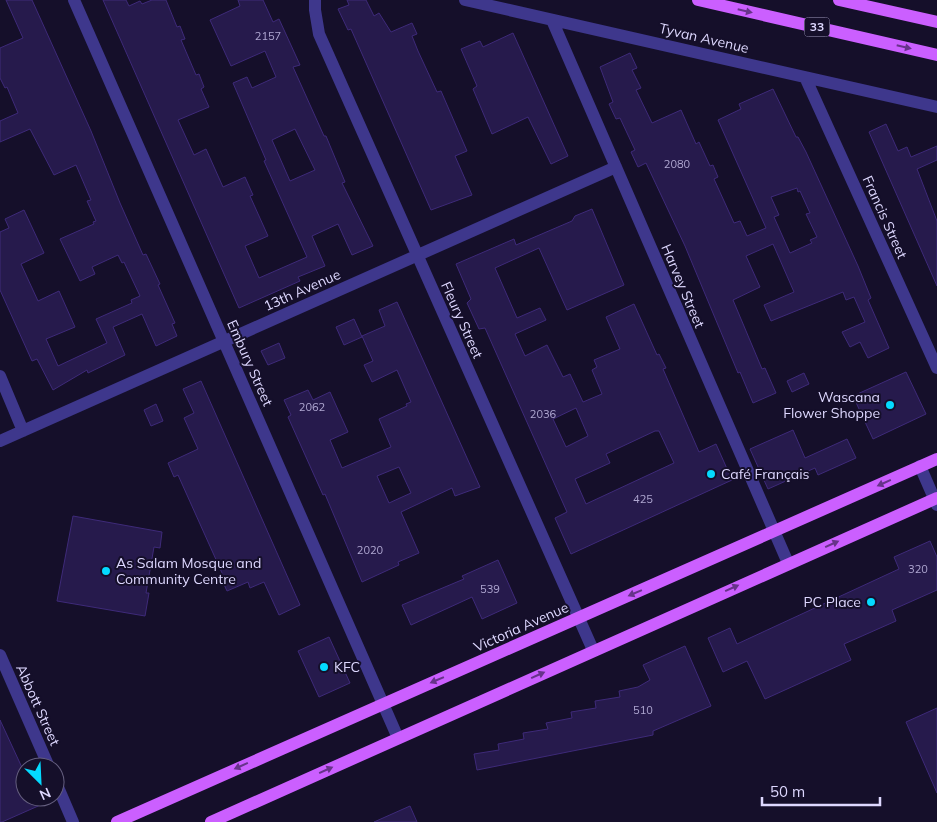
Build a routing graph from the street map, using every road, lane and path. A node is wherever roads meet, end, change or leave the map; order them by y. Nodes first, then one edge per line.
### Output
1 (74, 0) edge
2 (315, 0) edge
3 (465, 0) edge
4 (698, 0) edge
5 (839, 0) edge
6 (552, 20) junction
7 (937, 22) edge
8 (937, 55) edge
9 (805, 77) junction
10 (937, 107) edge
11 (616, 167) junction
12 (417, 255) junction
13 (224, 341) junction
14 (937, 368) edge
15 (0, 376) edge
16 (23, 430) junction
17 (0, 441) edge
18 (937, 459) edge
19 (920, 466) junction
20 (936, 500) edge
21 (774, 532) junction
22 (788, 563) junction
23 (578, 618) junction
24 (593, 650) junction
25 (0, 655) edge
26 (383, 703) junction
27 (398, 738) junction
28 (45, 757) edge
29 (65, 803) edge
30 (73, 822) edge
31 (117, 822) edge
32 (211, 822) edge

1 - 13 street, Embury Street
2 - 12 street, Fleury Street
3 - 6 street, Tyvan Avenue
4 -> 8 main road, 33
5 - 7 main road, 33
6 - 9 street, Tyvan Avenue
6 - 11 street, Harvey Street
9 - 10 street, Tyvan Avenue
9 - 14 street, Francis Street
11 - 12 street, 13th Avenue
11 - 21 street, Harvey Street
12 - 13 street, 13th Avenue
12 - 23 street, Fleury Street
13 - 16 street, 13th Avenue
13 - 26 street, Embury Street
15 - 16 street
16 - 17 street, 13th Avenue
18 - 19 main road, Victoria Avenue
19 - 20 street
19 -> 21 main road, Victoria Avenue
22 -> 20 main road
21 - 22 street, Harvey Street
21 -> 23 main road, Victoria Avenue
24 -> 22 main road
23 - 24 street, Fleury Street
23 -> 26 main road, Victoria Avenue
27 -> 24 main road
25 - 28 street, Abbott Street
26 - 27 street, Embury Street
26 -> 31 main road, Victoria Avenue
32 -> 27 main road
29 - 30 street

